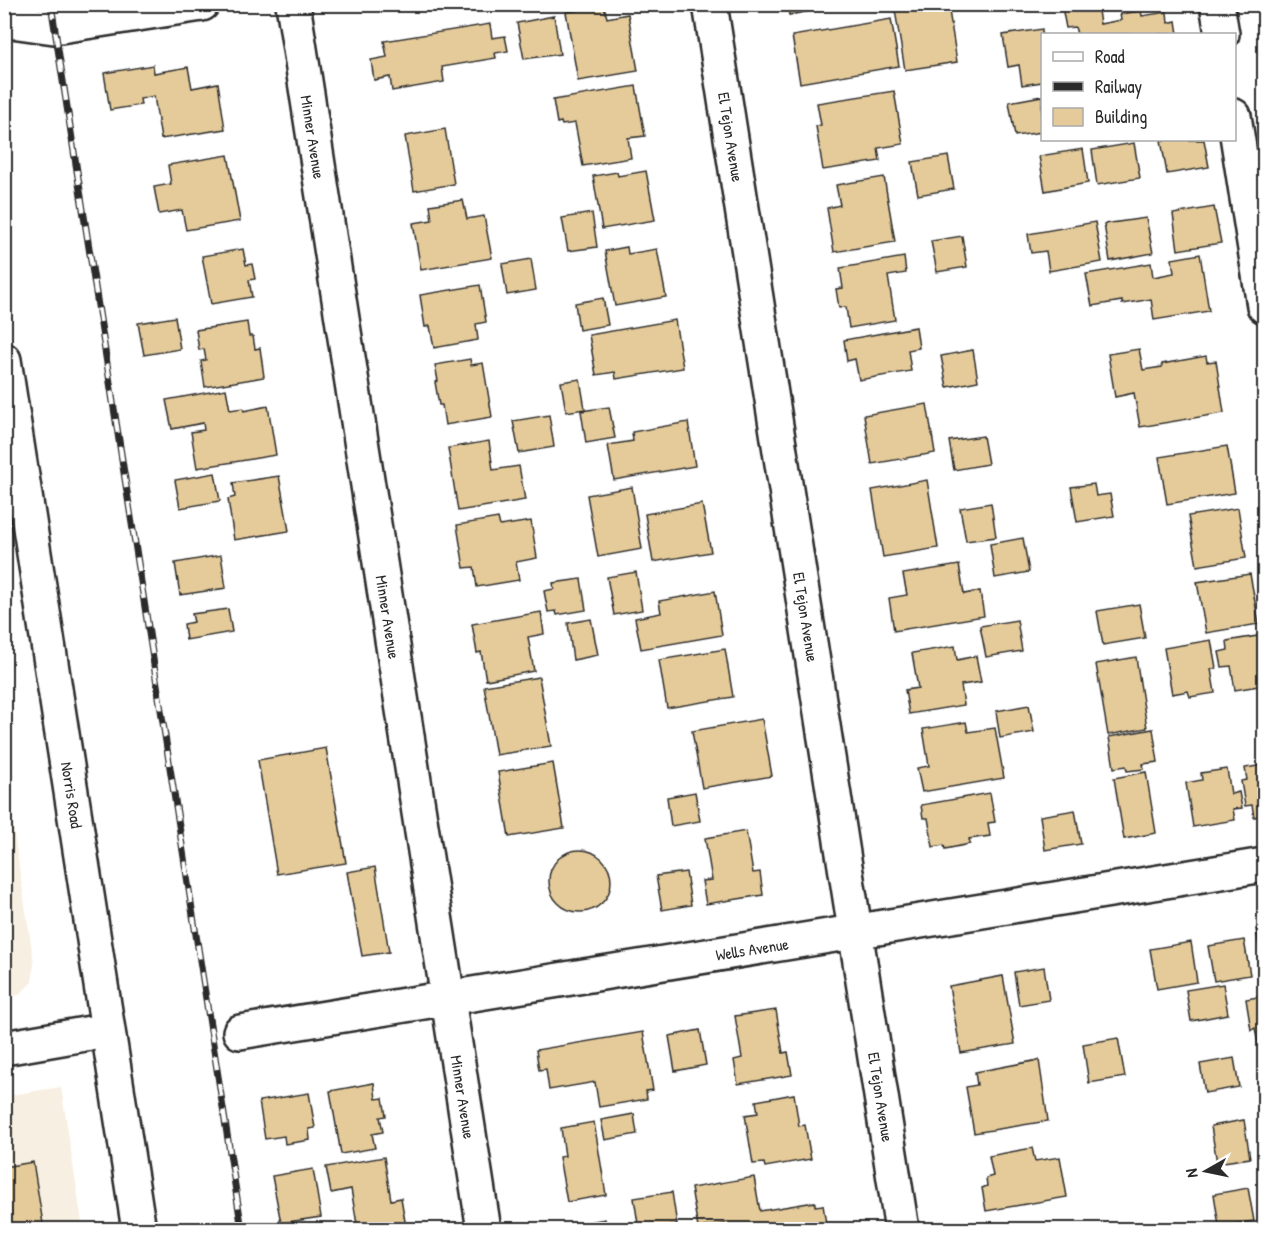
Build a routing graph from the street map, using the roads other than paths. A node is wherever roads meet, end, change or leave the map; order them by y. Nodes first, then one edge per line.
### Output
1 (202, 4) edge
2 (292, 4) edge
3 (711, 4) edge
4 (1217, 4) edge
5 (4, 20) edge
6 (1222, 33) edge
7 (1236, 129) edge
8 (1264, 306) edge
9 (4, 360) edge
10 (17, 517) edge
11 (1264, 865) edge
12 (855, 932) junction
13 (448, 998) junction
14 (108, 1030) junction
15 (240, 1032) dead end
16 (4, 1048) edge
17 (139, 1230) edge
18 (484, 1230) edge
19 (902, 1230) edge

1 - 5 street
2 - 13 street, Minner Avenue
3 - 12 street, El Tejon Avenue
4 - 6 street
7 - 8 street
9 - 10 street, Norris Road
10 - 14 street, Norris Road
11 - 12 street, Wells Avenue
12 - 13 street, Wells Avenue
12 - 19 street, El Tejon Avenue
13 - 15 street, Wells Avenue
13 - 18 street, Minner Avenue
14 - 16 street
14 - 17 street, Norris Road

